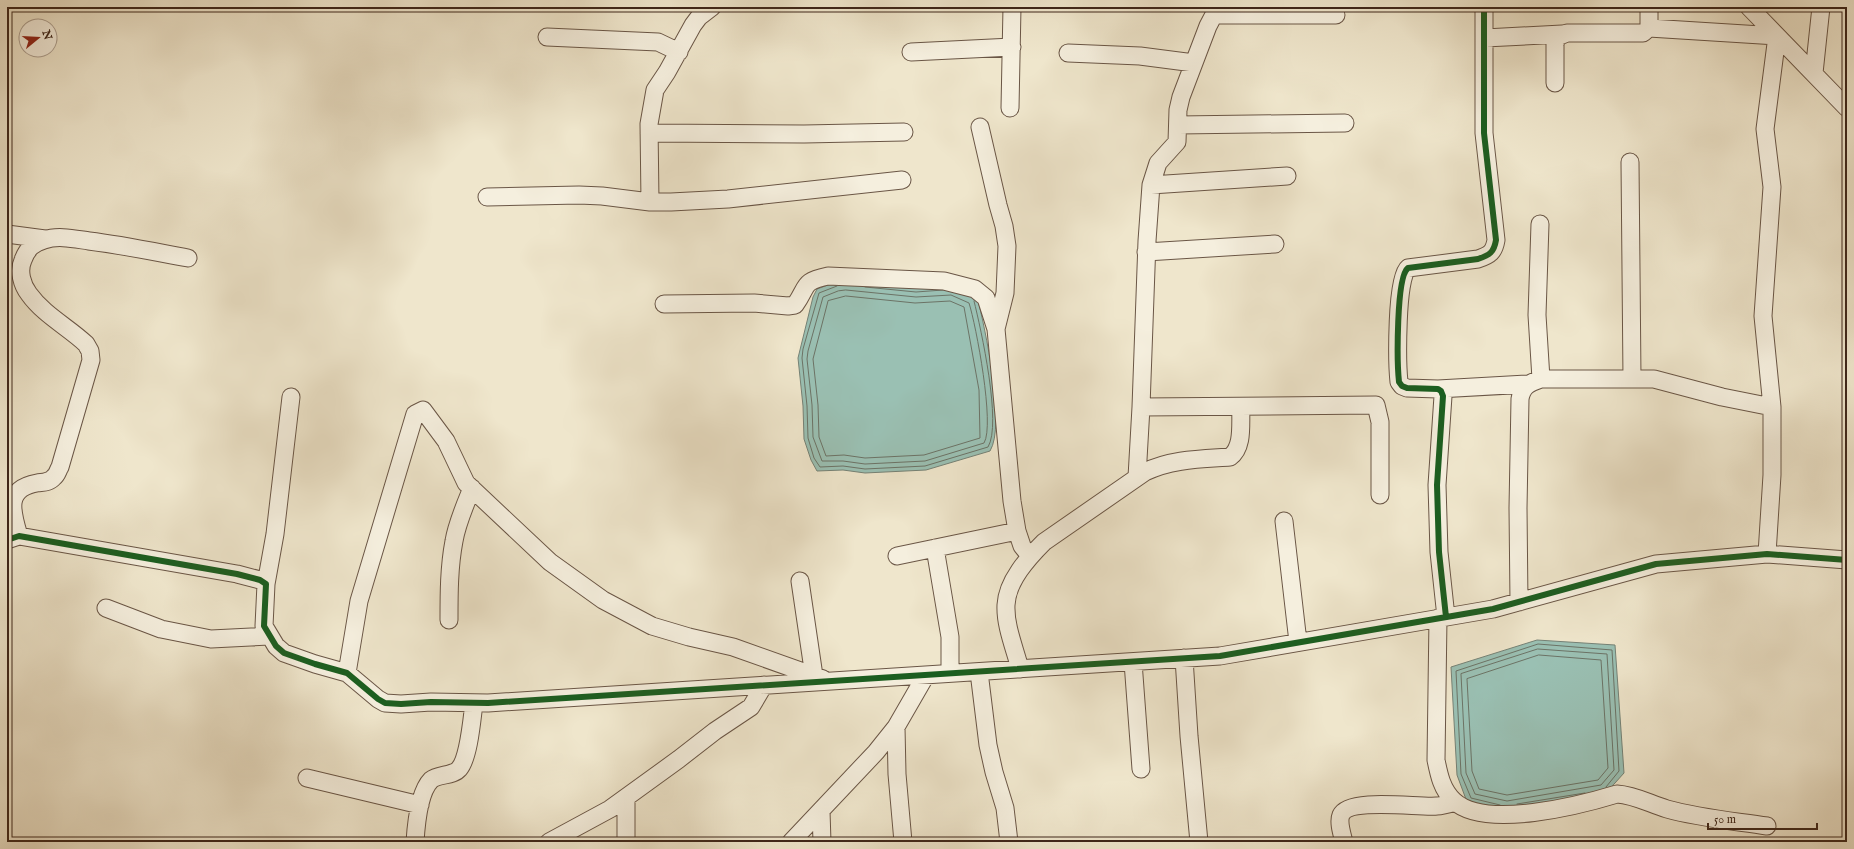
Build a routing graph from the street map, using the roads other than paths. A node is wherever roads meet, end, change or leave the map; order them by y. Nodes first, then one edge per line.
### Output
1 (712, 7) edge
2 (1012, 7) edge
3 (1484, 7) edge
4 (1649, 7) edge
5 (1749, 7) edge
6 (1821, 7) edge
7 (1216, 11) edge
8 (1336, 15) dead end
9 (1649, 28) junction
10 (1562, 34) junction
11 (1777, 36) junction
12 (547, 37) dead end
13 (1485, 38) junction
14 (1012, 47) junction
15 (679, 52) junction
16 (911, 52) dead end
17 (1068, 53) dead end
18 (1194, 64) junction
19 (1814, 73) junction
20 (1555, 83) dead end
21 (1010, 108) dead end
22 (1847, 108) edge
23 (1345, 123) dead end
24 (1178, 125) junction
25 (980, 127) dead end
26 (904, 132) dead end
27 (649, 133) junction
28 (1630, 162) dead end
29 (1287, 176) dead end
30 (902, 180) dead end
31 (1151, 185) junction
32 (487, 197) dead end
33 (650, 202) junction
34 (1540, 224) dead end
35 (7, 234) edge
36 (44, 239) junction
37 (1275, 244) dead end
38 (1146, 252) junction
39 (188, 258) dead end
40 (664, 304) dead end
41 (996, 329) junction
42 (1632, 378) junction
43 (1534, 381) junction
44 (1438, 389) junction
45 (291, 397) dead end
46 (1141, 407) junction
47 (1241, 407) junction
48 (1772, 407) junction
49 (1137, 477) junction
50 (472, 488) junction
51 (1380, 495) dead end
52 (1284, 521) dead end
53 (1017, 531) junction
54 (13, 538) edge
55 (936, 548) junction
56 (1767, 554) junction
57 (897, 556) dead end
58 (1030, 556) junction
59 (1847, 560) edge
60 (800, 581) dead end
61 (266, 584) junction
62 (1519, 602) junction
63 (106, 608) dead end
64 (1442, 618) junction
65 (449, 620) dead end
66 (269, 636) junction
67 (1298, 642) junction
68 (1184, 658) junction
69 (1133, 662) junction
70 (1020, 669) junction
71 (979, 672) junction
72 (347, 673) junction
73 (950, 673) junction
74 (926, 675) junction
75 (821, 679) junction
76 (764, 686) junction
77 (474, 703) junction
78 (896, 727) junction
79 (1141, 769) dead end
80 (307, 778) dead end
81 (626, 798) junction
82 (1455, 802) junction
83 (420, 805) junction
84 (821, 811) junction
85 (1767, 826) dead end
86 (415, 842) edge
87 (549, 842) edge
88 (626, 842) edge
89 (791, 842) edge
90 (822, 842) edge
91 (903, 842) edge
92 (1009, 842) edge
93 (1199, 842) edge
94 (1344, 842) edge

1 - 15 street
2 - 14 street
3 - 13 street
4 - 9 street
5 - 11 street
6 - 19 street
7 - 8 street
7 - 18 street
9 - 10 street
9 - 11 street
10 - 13 street
10 - 20 street
11 - 19 street
11 - 48 street
12 - 15 street
13 - 44 street
14 - 16 street
14 - 21 street
15 - 27 street
17 - 18 street
18 - 24 street
19 - 22 street
23 - 24 street
24 - 31 street
25 - 41 street
26 - 27 street
27 - 33 street
28 - 42 street
29 - 31 street
30 - 33 street
31 - 38 street
32 - 33 street
34 - 43 street
35 - 36 street
36 - 39 street
36 - 54 street
37 - 38 street
38 - 46 street
40 - 41 street
41 - 53 street
42 - 43 street
42 - 48 street
43 - 44 street
43 - 62 street
44 - 64 street
45 - 61 street
46 - 47 street
46 - 49 street
47 - 49 street
47 - 51 street
48 - 56 street
49 - 58 street
50 - 65 street
50 - 72 street
50 - 75 street
52 - 67 street
53 - 55 street
53 - 58 street
54 - 61 street
55 - 57 street
55 - 73 street
56 - 59 street
56 - 62 street
58 - 70 street
60 - 75 street
61 - 66 street
62 - 64 street
63 - 66 street
64 - 67 street
64 - 82 street
66 - 72 street
67 - 68 street
68 - 69 street
68 - 93 street
69 - 70 street
69 - 79 street
70 - 71 street
71 - 73 street
71 - 92 street
72 - 77 street
73 - 74 street
74 - 75 street
74 - 78 street
75 - 76 street
76 - 77 street
76 - 81 street
77 - 83 street
78 - 84 street
78 - 91 street
80 - 83 street
81 - 87 street
81 - 88 street
82 - 85 street
82 - 94 street
83 - 86 street
84 - 89 street
84 - 90 street

